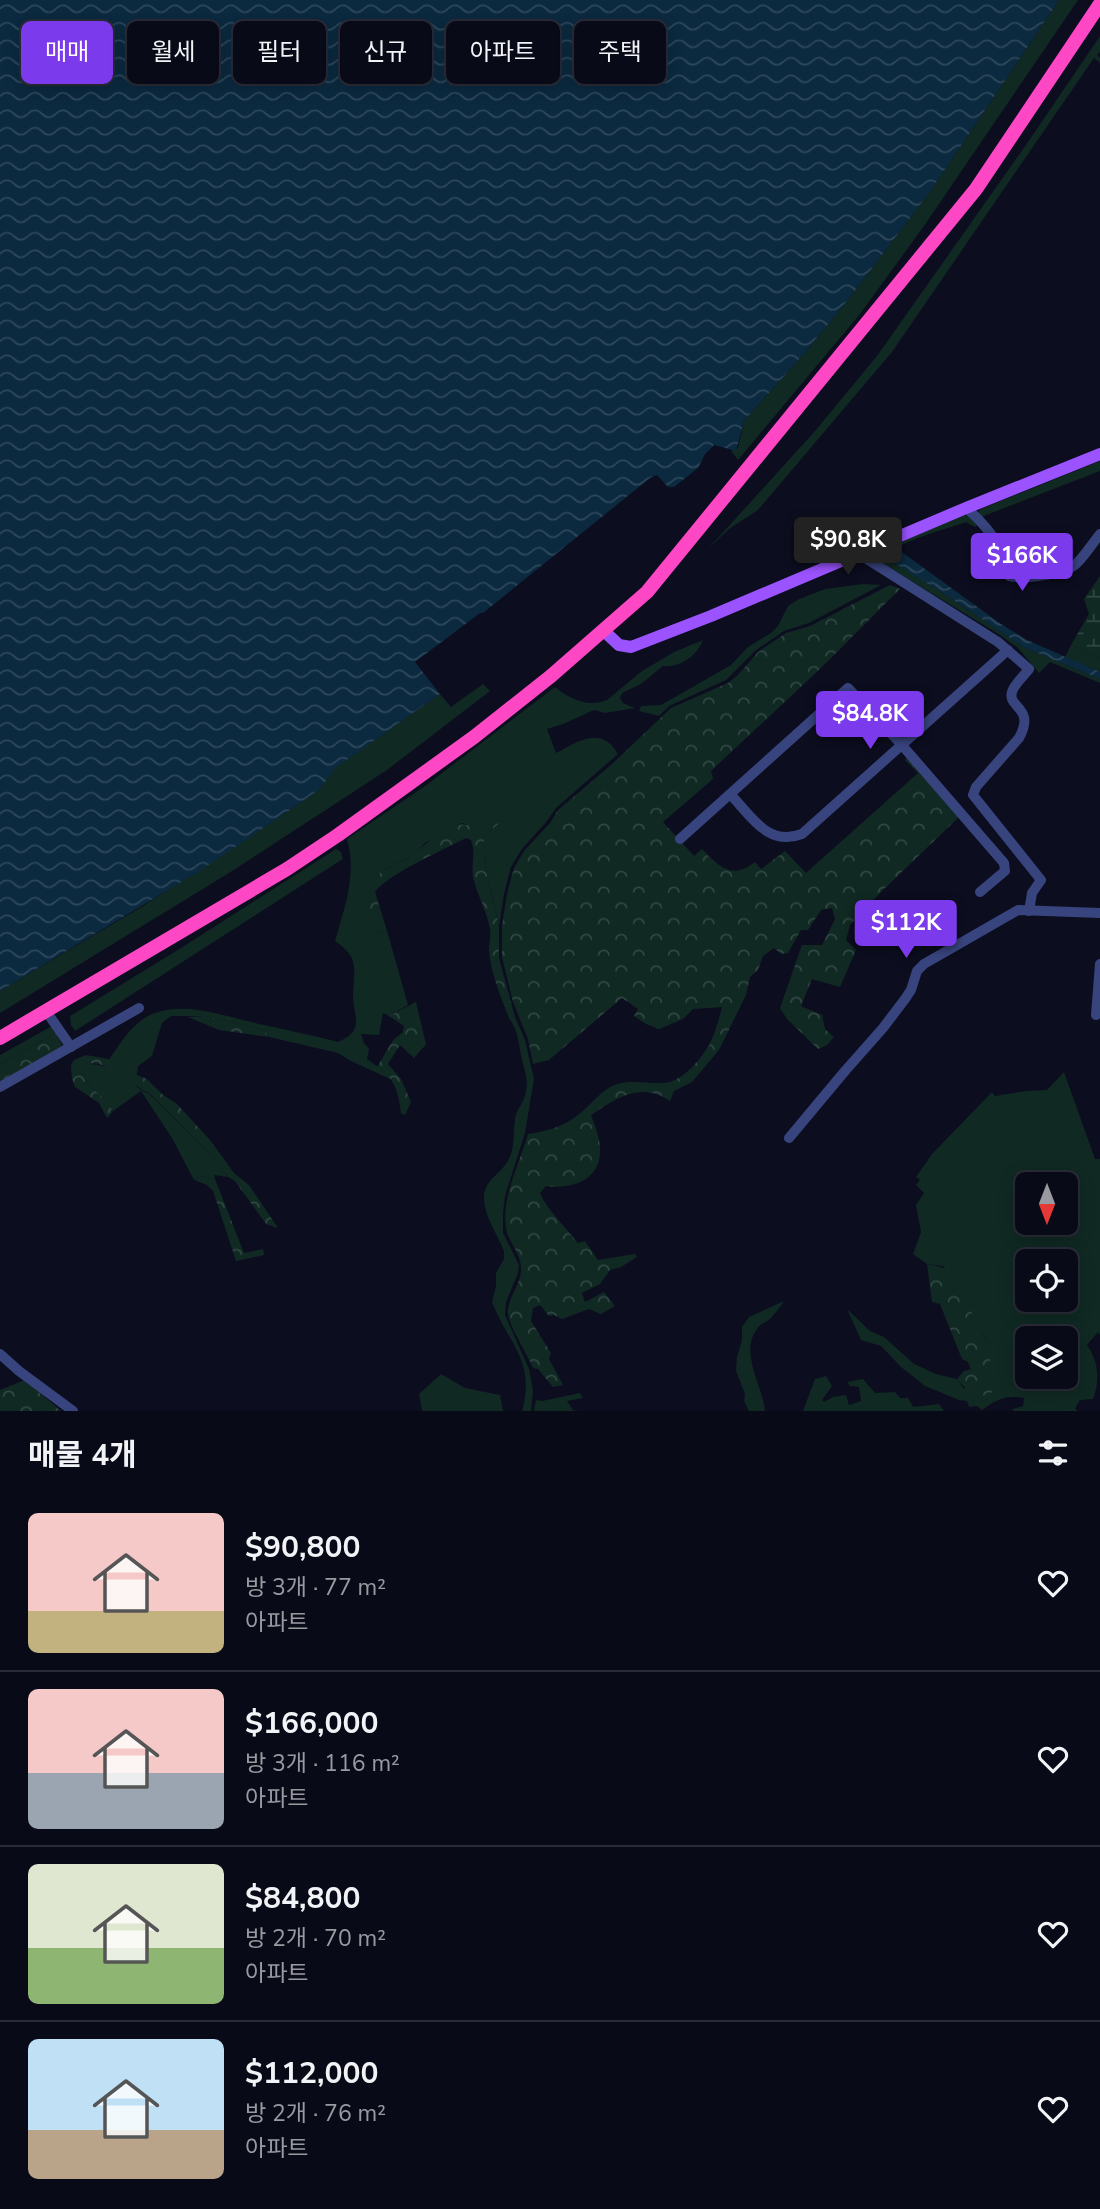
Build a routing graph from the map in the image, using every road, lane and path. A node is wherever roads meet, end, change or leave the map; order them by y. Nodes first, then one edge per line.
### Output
1 (1100, 4) edge
2 (1100, 454) edge
3 (966, 508) junction
4 (1100, 534) edge
5 (859, 554) junction
6 (604, 631) junction
7 (1008, 650) junction
8 (901, 744) junction
9 (731, 795) junction
10 (680, 839) dead end
11 (980, 891) dead end
12 (1029, 911) junction
13 (1100, 913) edge
14 (1100, 964) edge
15 (139, 1008) dead end
16 (46, 1011) junction
17 (1096, 1015) dead end
18 (0, 1038) edge
19 (71, 1047) junction
20 (0, 1087) edge
21 (789, 1138) dead end
22 (0, 1354) edge
23 (73, 1411) edge

1 - 6 highway
2 - 3 main road
3 - 4 street
3 - 5 main road
5 - 6 main road
5 - 7 street
6 - 16 highway
7 - 8 street
7 - 12 street
8 - 9 street
8 - 9 street
8 - 11 street
9 - 10 street
12 - 13 street
12 - 21 street
14 - 17 street
15 - 19 street
16 - 18 highway
16 - 19 street
19 - 20 street
22 - 23 street

